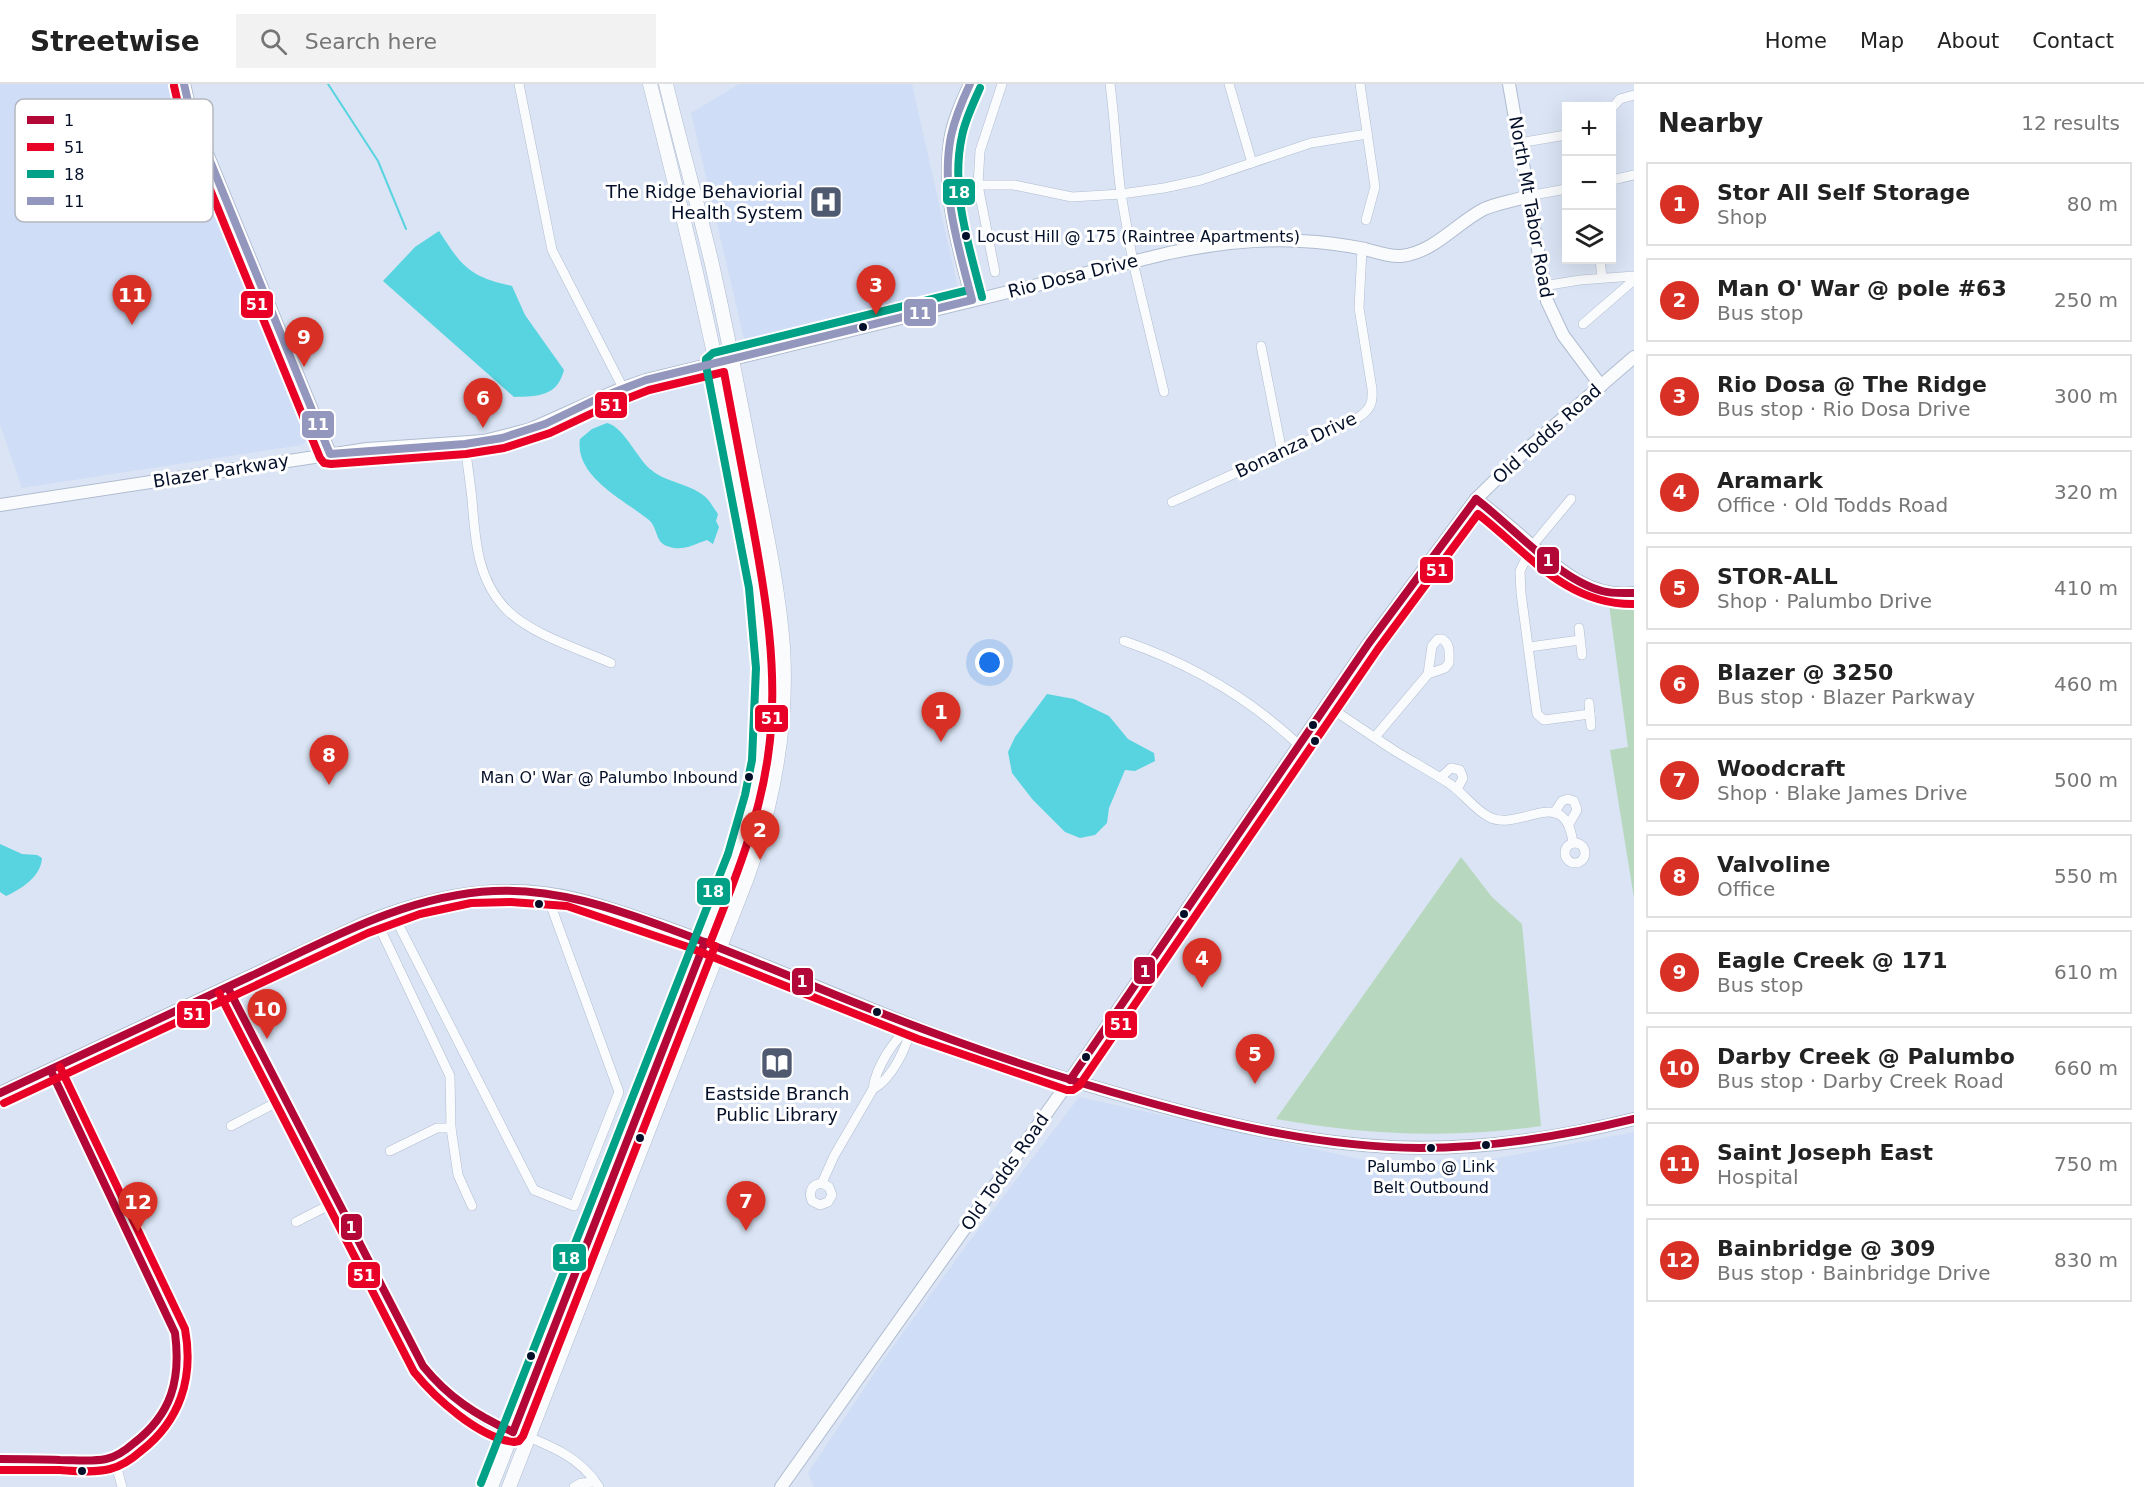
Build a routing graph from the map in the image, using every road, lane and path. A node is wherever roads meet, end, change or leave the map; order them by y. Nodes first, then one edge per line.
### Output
1 (184, 84) edge
2 (519, 84) edge
3 (650, 84) edge
4 (666, 84) edge
5 (970, 84) edge
6 (1002, 84) edge
7 (1110, 84) edge
8 (1229, 84) edge
9 (1360, 84) edge
10 (1509, 84) edge
11 (1634, 96) edge
12 (187, 99) edge
13 (1616, 103) edge
14 (1367, 134) junction
15 (1562, 136) edge
16 (1519, 143) junction
17 (1252, 163) junction
18 (213, 168) edge
19 (1634, 175) edge
20 (1616, 179) edge
21 (947, 185) junction
22 (978, 185) junction
23 (1562, 190) edge
24 (1121, 194) junction
25 (1528, 196) junction
26 (1366, 220) dead end
27 (1362, 249) junction
28 (1133, 262) junction
29 (1600, 264) edge
30 (995, 272) dead end
31 (1602, 278) junction
32 (1634, 278) edge
33 (1543, 286) junction
34 (972, 300) junction
35 (1583, 324) dead end
36 (1261, 346) dead end
37 (1634, 357) edge
38 (732, 359) junction
39 (716, 363) junction
40 (1601, 386) junction
41 (623, 388) junction
42 (1164, 392) dead end
43 (465, 444) junction
44 (1282, 452) junction
45 (330, 454) junction
46 (1476, 499) junction
47 (1571, 499) dead end
48 (1172, 502) dead end
49 (0, 505) edge
50 (1532, 546) junction
51 (1634, 593) edge
52 (1579, 628) dead end
53 (1124, 640) dead end
54 (1580, 640) junction
55 (1529, 647) junction
56 (1582, 655) dead end
57 (611, 663) dead end
58 (1428, 674) dead end
59 (1589, 703) dead end
60 (1326, 705) junction
61 (1590, 714) junction
62 (1592, 726) dead end
63 (1375, 737) junction
64 (1299, 745) junction
65 (1440, 778) junction
66 (1457, 789) junction
67 (1554, 813) junction
68 (1569, 824) junction
69 (1573, 843) dead end
70 (554, 894) junction
71 (393, 912) junction
72 (375, 918) junction
73 (705, 942) junction
74 (720, 947) junction
75 (228, 988) junction
76 (911, 1025) junction
77 (51, 1071) junction
78 (1070, 1080) junction
79 (0, 1093) edge
80 (285, 1098) junction
81 (1634, 1119) edge
82 (231, 1126) dead end
83 (451, 1128) junction
84 (390, 1151) dead end
85 (822, 1183) dead end
86 (337, 1201) junction
87 (472, 1206) dead end
88 (296, 1222) dead end
89 (513, 1431) junction
90 (528, 1438) junction
91 (114, 1457) junction
92 (0, 1459) edge
93 (595, 1485) edge
94 (122, 1487) edge
95 (491, 1487) edge
96 (509, 1487) edge
97 (574, 1487) edge
98 (781, 1487) edge

1 - 12 street
2 - 41 street
3 - 39 main road
4 - 38 main road
5 - 21 street
6 - 22 street
7 - 24 street
8 - 17 street
9 - 14 street
10 - 16 street, North Mt Tabor Road
11 - 13 street
14 - 17 street
14 - 26 street
15 - 16 street
16 - 25 street, North Mt Tabor Road
17 - 24 street
18 - 45 street
19 - 20 street
21 - 22 street
21 - 34 street
22 - 24 street
22 - 30 street
23 - 25 street
24 - 28 street
25 - 27 street, Rio Dosa Drive
25 - 33 street, North Mt Tabor Road
27 - 28 street, Rio Dosa Drive
27 - 44 street, Bonanza Drive
28 - 34 street, Rio Dosa Drive
28 - 42 street
29 - 31 street
31 - 32 street
31 - 33 street
32 - 35 street
33 - 40 street, North Mt Tabor Road
34 - 38 street, Rio Dosa Drive
36 - 44 street
37 - 40 street, Old Todds Road
38 - 39 street, Rio Dosa Drive
38 - 74 main road
39 - 41 street, Blazer Parkway
39 - 73 main road
40 - 46 street, Old Todds Road
41 - 43 street, Blazer Parkway
43 - 45 street, Blazer Parkway
43 - 57 street
44 - 48 street, Bonanza Drive
45 - 49 street, Blazer Parkway
46 - 50 street
46 - 60 street, Old Todds Road
47 - 50 street
50 - 51 street
50 - 55 street
52 - 54 street
53 - 64 street
54 - 55 street
54 - 56 street
55 - 61 street
58 - 63 street
59 - 61 street
60 - 63 street
60 - 64 street, Old Todds Road
61 - 62 street
63 - 65 street
64 - 78 street, Old Todds Road
65 - 66 street
65 - 66 street
66 - 67 street
67 - 68 street
67 - 68 street
68 - 69 street
70 - 71 street
70 - 71 street
70 - 73 street
71 - 72 street
72 - 75 street
72 - 83 street
73 - 74 street
73 - 89 main road
74 - 76 street
74 - 90 main road
75 - 77 street
75 - 80 street
76 - 78 street
76 - 85 street
77 - 79 street
77 - 91 street
78 - 81 street
78 - 98 street, Old Todds Road
80 - 82 street
80 - 86 street
83 - 84 street
83 - 87 street
86 - 88 street
86 - 89 street
89 - 90 street
89 - 95 main road
90 - 93 street
90 - 96 main road
91 - 92 street
91 - 94 street
93 - 97 street

